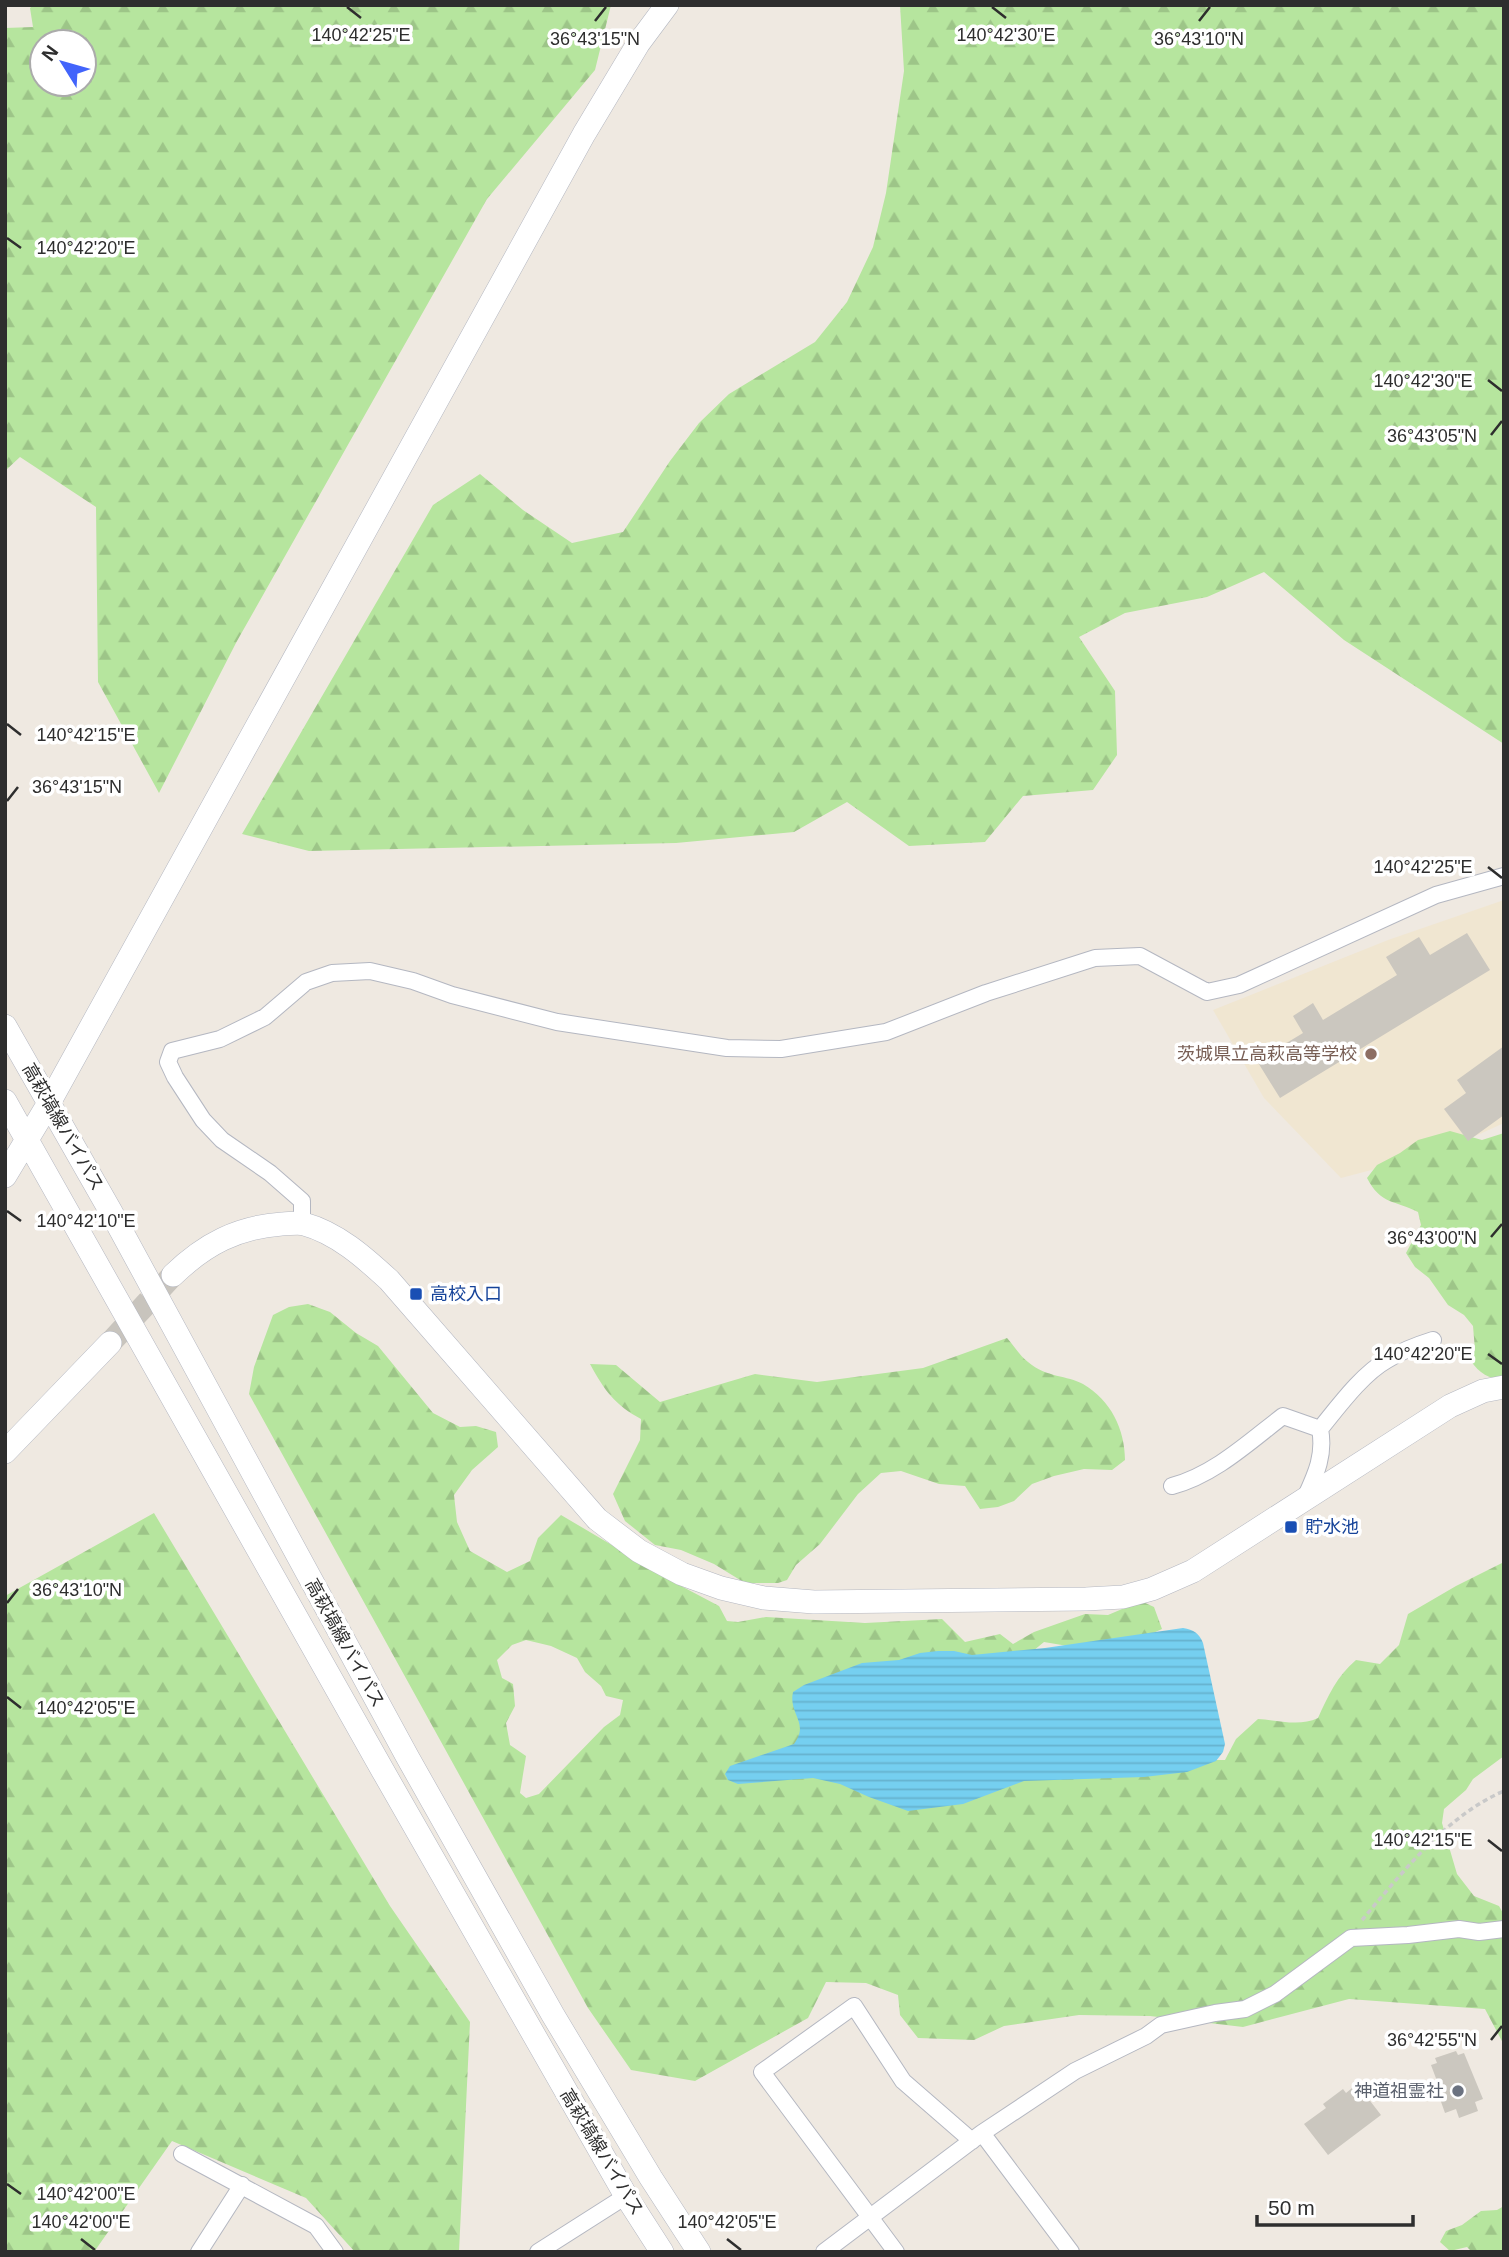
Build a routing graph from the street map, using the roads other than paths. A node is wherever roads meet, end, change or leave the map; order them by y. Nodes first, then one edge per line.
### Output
1 (667, 5) edge
2 (1504, 876) edge
3 (5, 1026) edge
4 (5, 1101) edge
5 (49, 1102) junction
6 (28, 1140) junction
7 (5, 1176) edge
8 (302, 1223) junction
9 (173, 1275) tunnel mouth
10 (1433, 1340) dead end
11 (110, 1343) tunnel mouth
12 (1504, 1387) edge
13 (1320, 1429) junction
14 (5, 1452) edge
15 (1172, 1486) dead end
16 (1304, 1500) junction
17 (1504, 1930) edge
18 (977, 2137) junction
19 (182, 2154) dead end
20 (242, 2185) junction
21 (626, 2196) junction
22 (869, 2218) junction
23 (199, 2252) edge
24 (335, 2252) edge
25 (538, 2252) edge
26 (662, 2252) edge
27 (699, 2252) edge
28 (824, 2252) edge
29 (896, 2252) edge
30 (1071, 2252) edge

1 - 5 street
2 - 8 street
3 - 5 street, 高萩塙線バイパス
4 - 6 street, 高萩塙線バイパス
5 - 6 street
5 - 27 street, 高萩塙線バイパス
6 - 7 street
6 - 21 street, 高萩塙線バイパス
8 - 9 street
8 - 16 street
10 - 13 street
11 - 14 street
12 - 16 street
13 - 15 street
13 - 16 street
17 - 18 street
18 - 22 street
18 - 22 street
18 - 30 street
19 - 20 street
20 - 23 street
20 - 24 street
21 - 25 street
21 - 26 street, 高萩塙線バイパス
22 - 28 street
22 - 29 street

